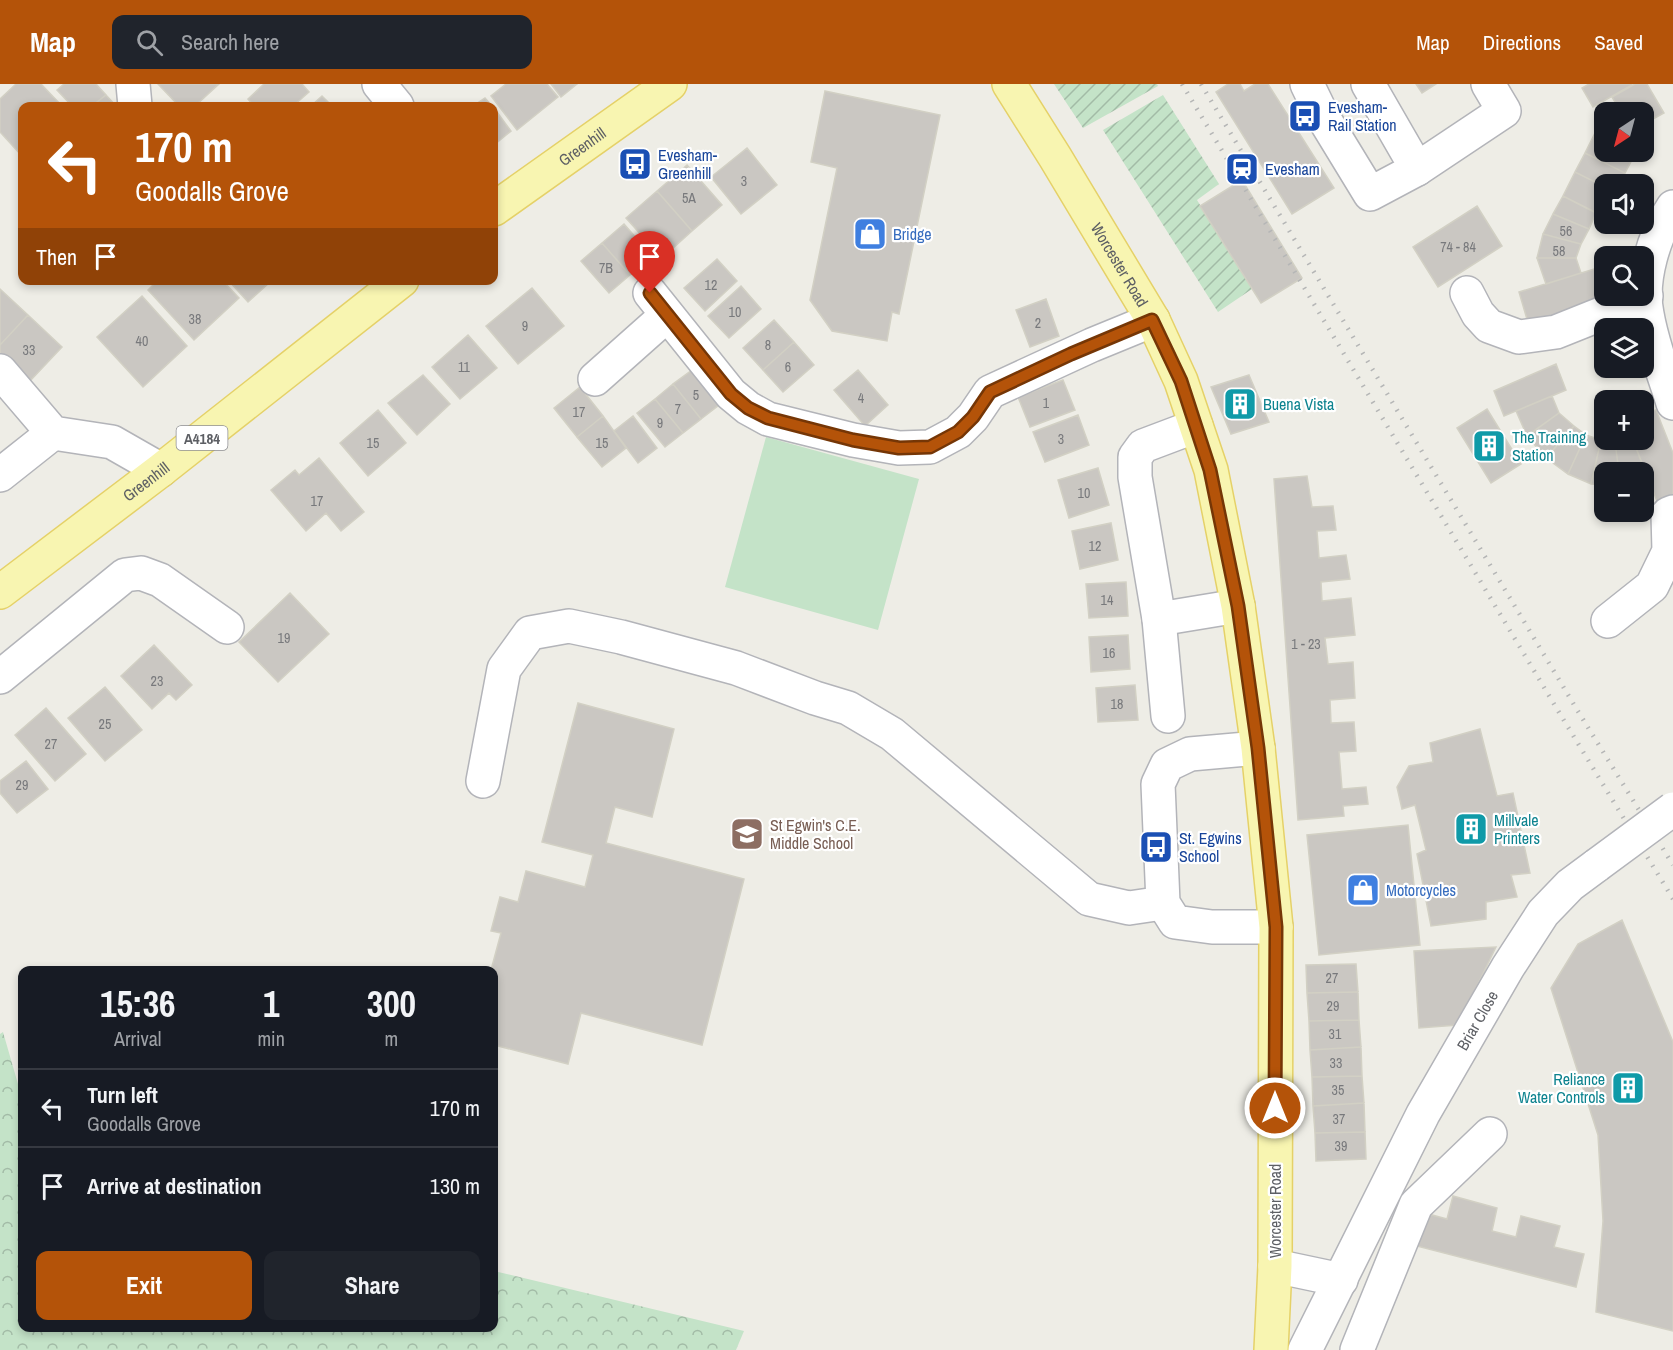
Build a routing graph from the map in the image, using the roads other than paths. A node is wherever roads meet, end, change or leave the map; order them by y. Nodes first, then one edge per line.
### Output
1 (133, 84) edge
2 (379, 84) edge
3 (670, 84) edge
4 (1009, 84) edge
5 (1307, 84) edge
6 (1368, 84) edge
7 (1488, 84) edge
8 (135, 102) edge
9 (395, 102) edge
10 (1417, 169) junction
11 (498, 207) edge
12 (1673, 207) edge
13 (1654, 246) edge
14 (396, 285) edge
15 (1467, 294) dead end
16 (1621, 306) edge
17 (1646, 306) edge
18 (1152, 320) junction
19 (0, 371) edge
20 (595, 380) dead end
21 (1673, 403) edge
22 (1196, 426) junction
23 (53, 432) junction
24 (161, 470) junction
25 (0, 476) edge
26 (1670, 513) edge
27 (0, 592) edge
28 (1238, 606) junction
29 (1159, 620) junction
30 (1608, 621) dead end
31 (227, 627) dead end
32 (0, 677) edge
33 (1168, 716) dead end
34 (1258, 748) junction
35 (483, 781) dead end
36 (1673, 809) edge
37 (1163, 903) junction
38 (1276, 927) junction
39 (1490, 1134) dead end
40 (1275, 1266) junction
41 (1341, 1280) junction
42 (1310, 1340) edge
43 (1271, 1350) edge
44 (1346, 1350) edge
45 (1357, 1350) edge

1 - 8 street
2 - 9 street
3 - 11 main road, Greenhill
4 - 18 main road, Worcester Road
5 - 10 street
6 - 10 street
7 - 10 street
12 - 13 street
14 - 24 main road, Greenhill / A4184
15 - 16 street
17 - 21 street
18 - 20 street
18 - 22 main road, Worcester Road
19 - 23 street
22 - 28 main road, Worcester Road
22 - 29 street
23 - 24 street
23 - 25 street
24 - 27 main road, Greenhill / A4184
26 - 30 street
28 - 29 street
28 - 34 main road, Worcester Road
29 - 33 street
31 - 32 street
34 - 37 street
34 - 38 main road, Worcester Road
35 - 37 street
36 - 41 street, Briar Close, bridge
37 - 38 street
38 - 40 main road, Worcester Road
39 - 45 street
40 - 41 street
40 - 43 main road, Worcester Road
41 - 42 street, Briar Close
42 - 44 street

